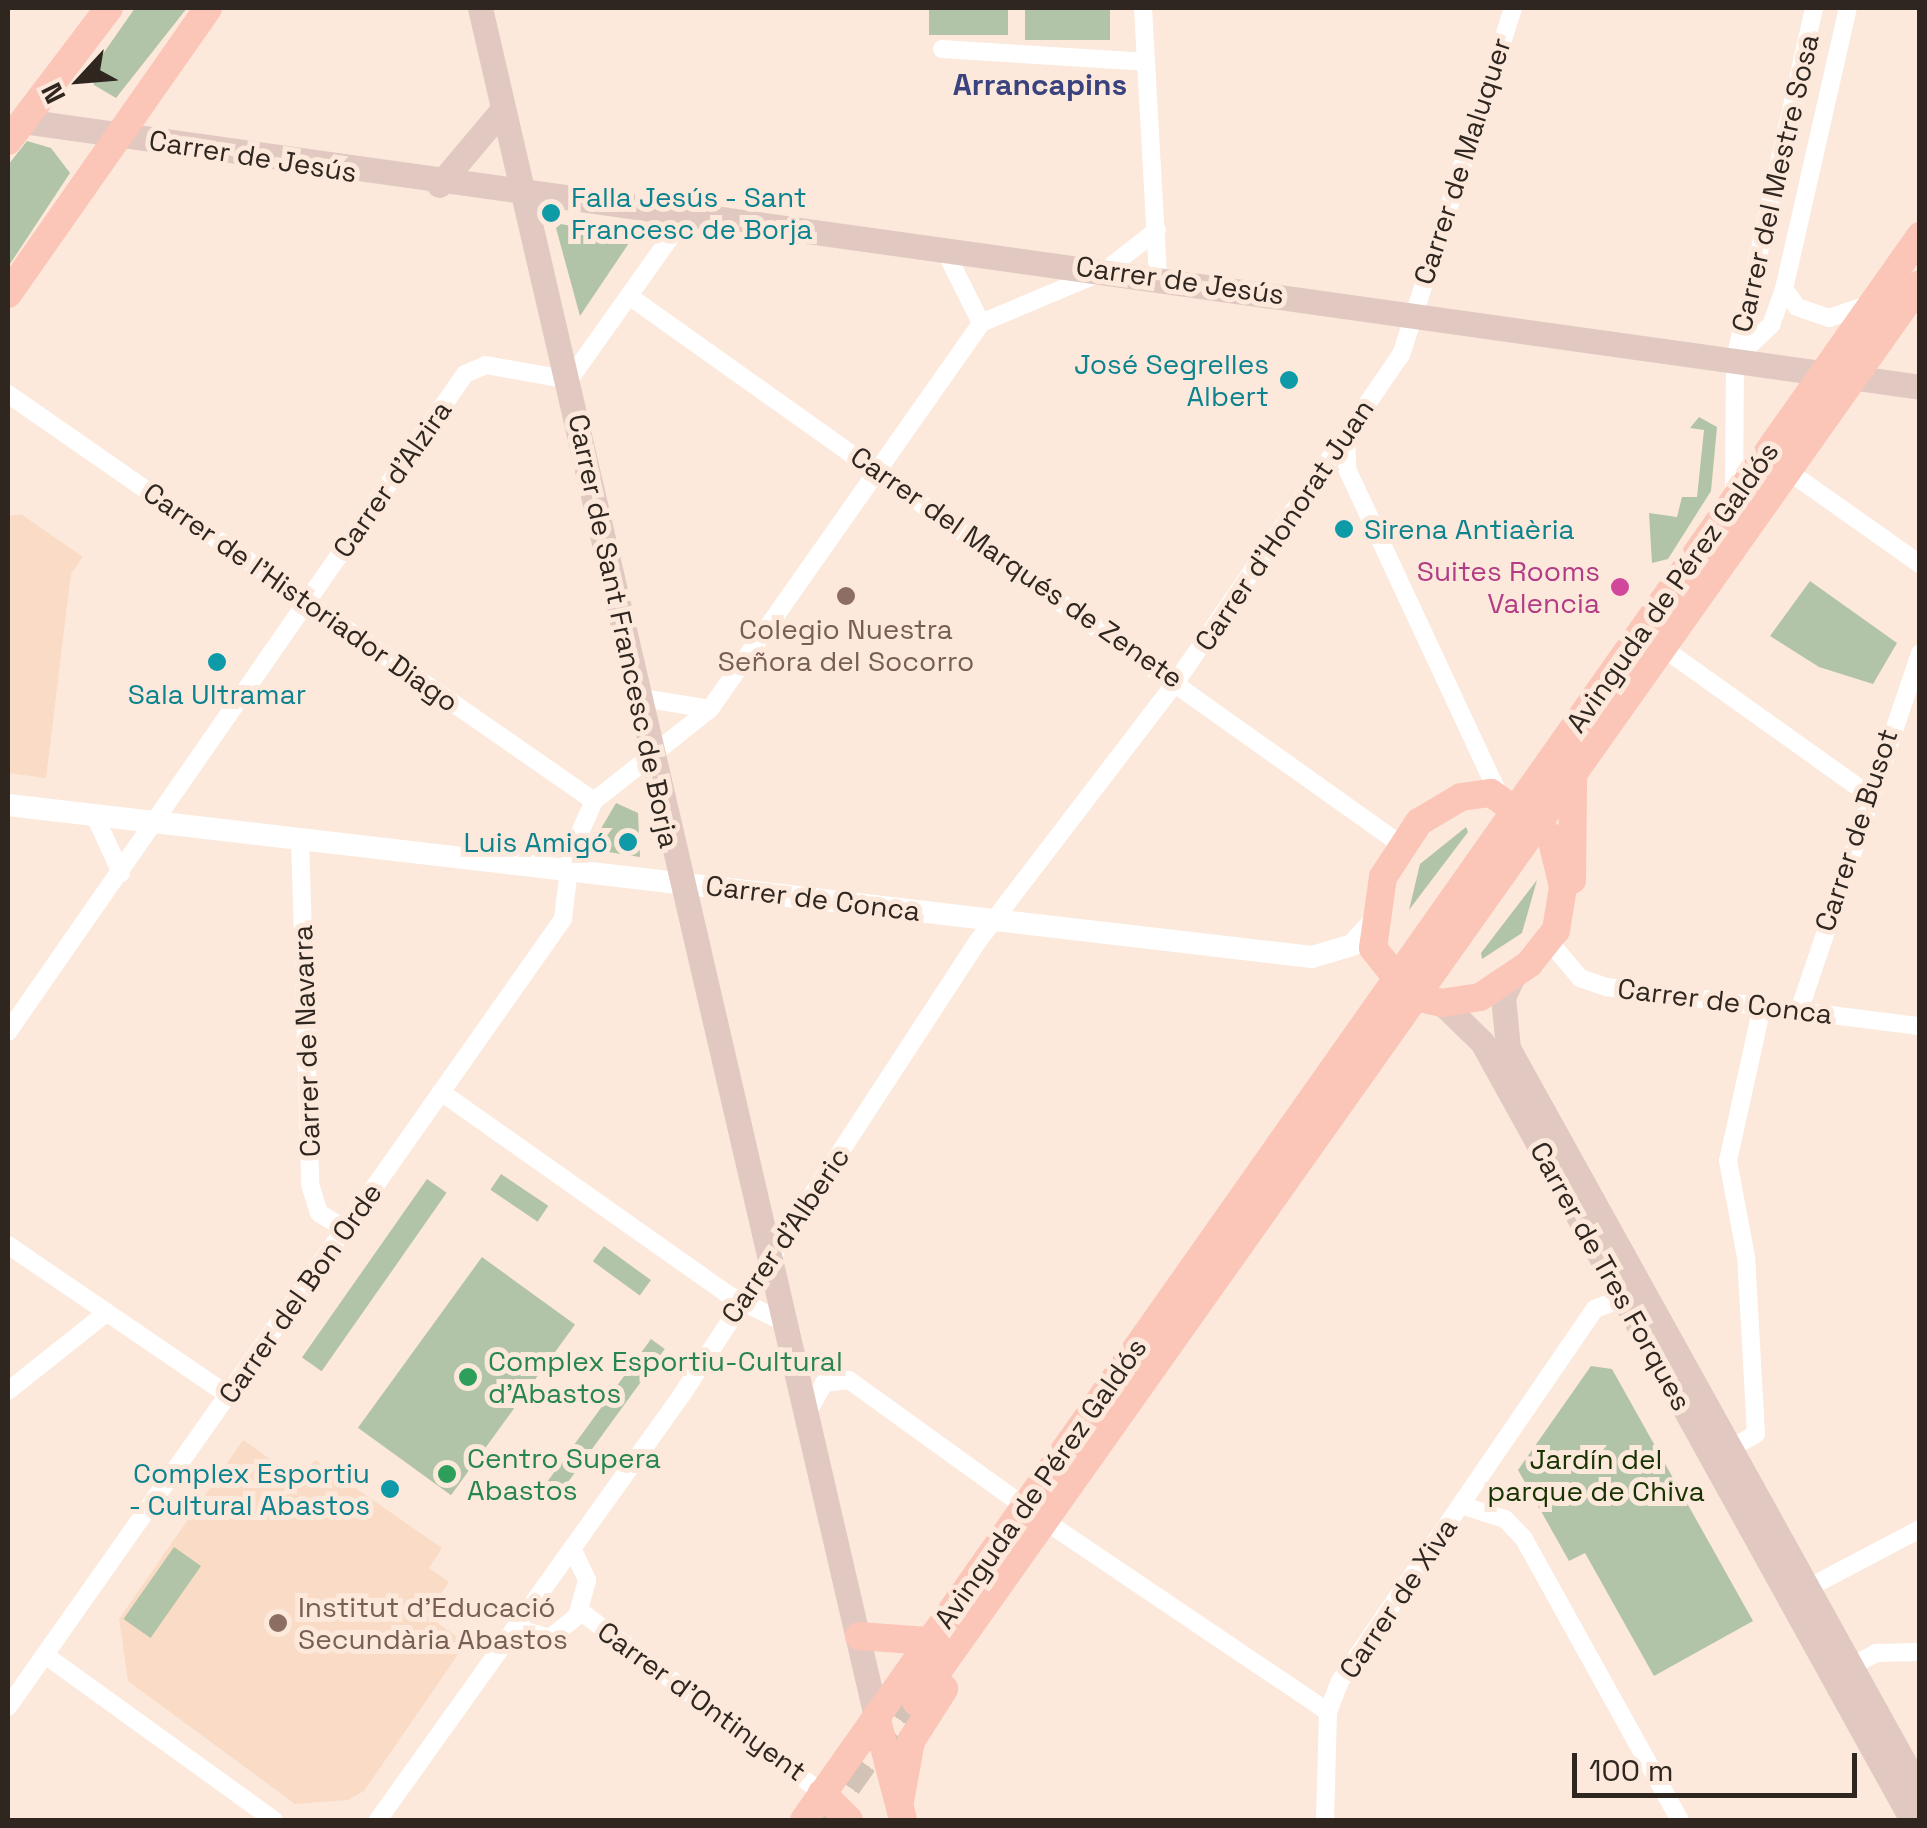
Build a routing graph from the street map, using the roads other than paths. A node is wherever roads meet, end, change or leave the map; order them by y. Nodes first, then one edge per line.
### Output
1 (109, 8) edge
2 (208, 8) edge
3 (480, 8) edge
4 (1143, 8) edge
5 (1513, 8) edge
6 (1814, 8) edge
7 (1848, 8) edge
8 (942, 48) dead end
9 (1146, 62) junction
10 (503, 109) junction
11 (13, 127) edge
12 (119, 134) junction
13 (439, 185) junction
14 (523, 196) junction
15 (682, 220) junction
16 (1156, 230) junction
17 (1920, 236) edge
18 (944, 249) junction
19 (1105, 270) junction
20 (1158, 276) junction
21 (1920, 284) edge
22 (1784, 289) junction
23 (8, 294) edge
24 (629, 296) junction
25 (1872, 303) junction
26 (1412, 314) junction
27 (981, 323) junction
28 (1735, 359) junction
29 (1826, 369) junction
30 (1854, 376) junction
31 (569, 380) junction
32 (1920, 387) edge
33 (8, 394) edge
34 (1348, 430) junction
35 (1788, 471) junction
36 (881, 473) junction
37 (1734, 500) junction
38 (1920, 564) edge
39 (306, 602) junction
40 (1663, 648) junction
41 (1920, 653) edge
42 (1178, 679) junction
43 (636, 697) junction
44 (710, 709) junction
45 (649, 756) junction
46 (1574, 777) junction
47 (1866, 793) junction
48 (1509, 800) junction
49 (594, 802) junction
50 (8, 805) edge
51 (94, 814) junction
52 (155, 822) junction
53 (1542, 824) junction
54 (300, 838) junction
55 (1400, 844) junction
56 (568, 870) junction
57 (120, 874) junction
58 (678, 882) junction
59 (994, 918) junction
60 (1370, 926) junction
61 (1554, 930) junction
62 (1512, 978) junction
63 (1393, 983) junction
64 (1431, 1001) junction
65 (1762, 1007) junction
66 (1799, 1011) junction
67 (1920, 1026) edge
68 (8, 1032) edge
69 (442, 1092) junction
70 (1290, 1156) junction
71 (345, 1228) junction
72 (8, 1245) edge
73 (766, 1267) junction
74 (1621, 1294) junction
75 (742, 1302) junction
76 (106, 1313) junction
77 (1656, 1314) junction
78 (778, 1320) junction
79 (8, 1391) edge
80 (228, 1396) junction
81 (807, 1418) junction
82 (1730, 1449) junction
83 (1461, 1505) junction
84 (1024, 1506) junction
85 (1058, 1529) junction
86 (1920, 1529) edge
87 (572, 1548) junction
88 (1808, 1588) junction
89 (580, 1611) junction
90 (515, 1628) junction
91 (859, 1636) junction
92 (927, 1641) junction
93 (1920, 1652) edge
94 (44, 1655) junction
95 (1842, 1673) junction
96 (914, 1699) tunnel mouth
97 (8, 1707) edge
98 (1328, 1712) junction
99 (876, 1716) junction
100 (1920, 1792) edge
101 (822, 1794) junction
102 (902, 1811) edge
103 (274, 1820) edge
104 (378, 1820) edge
105 (804, 1820) edge
106 (849, 1820) edge
107 (1324, 1820) edge
108 (1680, 1820) edge
109 (1912, 1820) edge

1 - 11 main road
2 - 12 main road
3 - 10 main road, Carrer de Sant Francesc de Borja
4 - 9 street
5 - 26 street, Carrer de Maluquer
6 - 28 street, Carrer del Mestre Sosa
7 - 22 street, Carrer del Mestre Sosa
8 - 9 street
9 - 16 street
10 - 13 main road
10 - 14 main road, Carrer de Sant Francesc de Borja
11 - 12 main road, Carrer de Jesús
12 - 13 main road, Carrer de Jesús
12 - 23 main road
13 - 14 main road, Carrer de Jesús
14 - 15 main road, Carrer de Jesús
14 - 31 main road, Carrer de Sant Francesc de Borja
15 - 18 main road, Carrer de Jesús
15 - 24 street, Carrer de Sant Francesc de Borja
16 - 19 street
16 - 20 street
17 - 25 main road, Avinguda de Pérez Galdós
18 - 19 main road, Carrer de Jesús
18 - 27 street
19 - 20 main road, Carrer de Jesús
19 - 27 street
20 - 26 main road, Carrer de Jesús
21 - 30 main road, Avinguda de Pérez Galdós
22 - 25 street
22 - 28 street, Carrer del Mestre Sosa
24 - 31 street, Carrer de Sant Francesc de Borja
24 - 36 street, Carrer del Marqués de Zenete
25 - 29 main road, Avinguda de Pérez Galdós
26 - 28 main road, Carrer de Jesús
26 - 34 street, Carrer d'Honorat Juan
27 - 36 street
28 - 29 main road, Carrer de Jesús
28 - 37 street, Carrer del Mestre Sosa
29 - 30 main road, Carrer de Jesús
29 - 37 main road, Avinguda de Pérez Galdós
30 - 32 main road, Carrer de Jesús
30 - 35 main road, Avinguda de Pérez Galdós
31 - 39 street, Carrer d'Alzira
31 - 43 main road, Carrer de Sant Francesc de Borja
33 - 39 street, Carrer de l'Historiador Diago
34 - 42 street, Carrer d'Honorat Juan
34 - 48 street
35 - 38 street
35 - 40 main road, Avinguda de Pérez Galdós
36 - 42 street, Carrer del Marqués de Zenete
36 - 44 street
37 - 48 main road, Avinguda de Pérez Galdós
39 - 49 street, Carrer de l'Historiador Diago
39 - 52 street, Carrer d'Alzira
40 - 46 main road, Avinguda de Pérez Galdós
40 - 47 street
41 - 47 street, Carrer de Busot
42 - 55 street, Carrer del Marqués de Zenete
42 - 59 street, Carrer d'Honorat Juan
43 - 44 street
43 - 45 main road, Carrer de Sant Francesc de Borja
44 - 45 street
45 - 49 street
45 - 58 main road, Carrer de Sant Francesc de Borja
46 - 53 main road, Avinguda de Pérez Galdós
46 - 61 main road, Avinguda de Pérez Galdós
47 - 66 street, Carrer de Busot
48 - 53 main road
48 - 55 main road
48 - 63 main road, Avinguda de Pérez Galdós
49 - 56 street, Carrer del Bon Orde
50 - 51 street, Carrer de Conca
51 - 52 street, Carrer de Conca
51 - 57 street
52 - 54 street, Carrer de Conca
52 - 57 street, Carrer d'Alzira
53 - 61 main road
53 - 64 main road, Avinguda de Pérez Galdós
54 - 56 street, Carrer de Conca
54 - 71 street, Carrer de Navarra
55 - 60 main road
56 - 58 street, Carrer de Conca
56 - 69 street, Carrer del Bon Orde
57 - 68 street, Carrer d'Alzira
58 - 59 street, Carrer de Conca
58 - 73 main road, Carrer de Sant Francesc de Borja
59 - 60 street, Carrer de Conca
59 - 73 street, Carrer d'Alberic
60 - 63 main road
61 - 62 main road
61 - 65 street, Carrer de Conca
62 - 64 main road
62 - 77 main road, Carrer de Tres Forques
63 - 64 main road
63 - 70 main road, Avinguda de Pérez Galdós
64 - 70 main road, Avinguda de Pérez Galdós
64 - 74 main road, Carrer de Tres Forques
65 - 66 street, Carrer de Conca
65 - 82 street
66 - 67 street, Carrer de Conca
69 - 71 street, Carrer del Bon Orde
69 - 75 street
70 - 84 main road, Avinguda de Pérez Galdós
70 - 85 main road, Avinguda de Pérez Galdós
70 - 96 main road, Avinguda de Pérez Galdós
71 - 80 street, Carrer del Bon Orde
72 - 76 street
73 - 75 street, Carrer d'Alberic
73 - 78 main road, Carrer de Sant Francesc de Borja
74 - 77 street
74 - 83 street, Carrer de Xiva
74 - 95 main road, Carrer de Tres Forques
75 - 78 street
75 - 87 street, Carrer d'Alberic
76 - 79 street
76 - 80 street
77 - 82 main road, Carrer de Tres Forques
78 - 81 main road, Carrer de Sant Francesc de Borja
80 - 94 street, Carrer del Bon Orde
81 - 84 street
81 - 91 main road, Carrer de Sant Francesc de Borja
82 - 88 main road, Carrer de Tres Forques
83 - 98 street, Carrer de Xiva
83 - 108 street
84 - 92 main road, Avinguda de Pérez Galdós
85 - 98 street
85 - 102 main road, Avinguda de Pérez Galdós
86 - 88 street
87 - 89 street
87 - 90 street, Carrer d'Alberic
88 - 95 main road, Carrer de Tres Forques
89 - 90 street
89 - 101 street, Carrer d'Ontinyent
90 - 104 street, Carrer d'Alberic
91 - 92 main road
91 - 99 main road, Carrer de Sant Francesc de Borja
92 - 99 main road, Avinguda de Pérez Galdós
93 - 95 street
94 - 97 street, Carrer del Bon Orde
94 - 103 street
95 - 100 main road, Carrer de Tres Forques
95 - 109 main road, Carrer de Tres Forques
98 - 107 street, Carrer de Xiva
99 - 101 main road, Avinguda de Pérez Galdós
99 - 102 main road
101 - 105 main road, Avinguda de Pérez Galdós
101 - 106 main road

